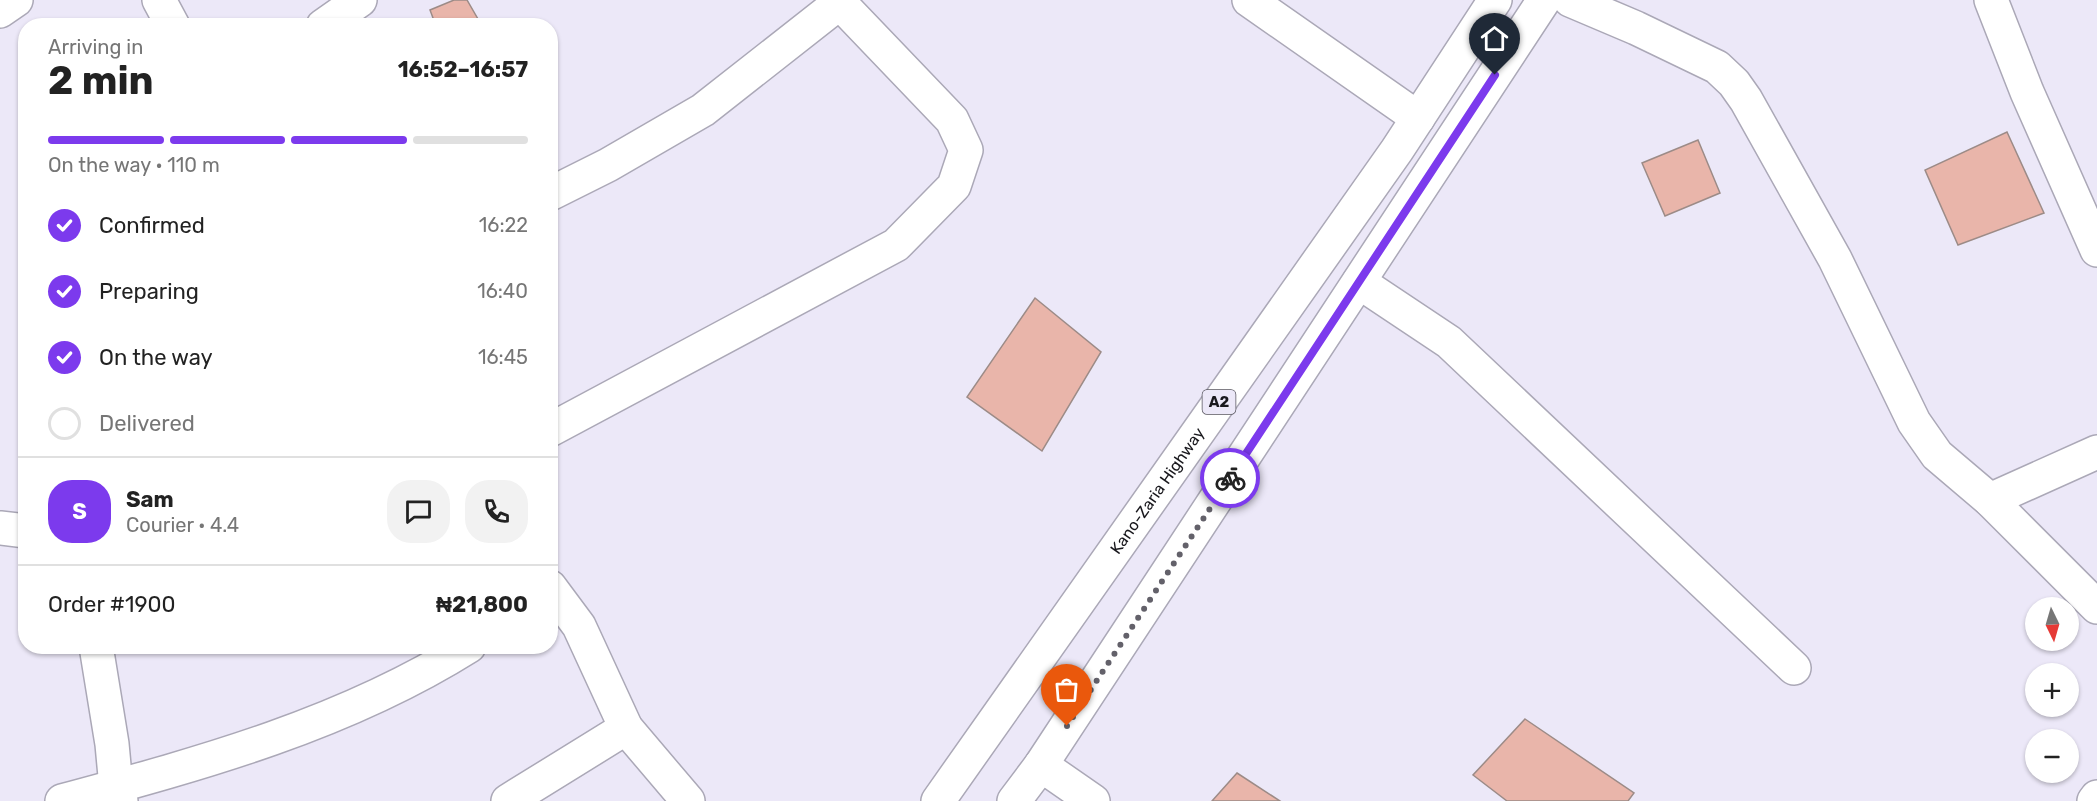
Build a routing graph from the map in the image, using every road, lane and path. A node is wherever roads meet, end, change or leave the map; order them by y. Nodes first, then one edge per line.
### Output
1 (16, 0) edge
2 (159, 0) edge
3 (360, 0) edge
4 (1249, 0) edge
5 (1495, 0) edge
6 (1544, 0) edge
7 (1570, 0) edge
8 (1991, 0) edge
9 (842, 1) edge
10 (0, 11) edge
11 (169, 18) edge
12 (334, 18) edge
13 (1418, 118) junction
14 (558, 190) edge
15 (2097, 250) edge
16 (1359, 282) junction
17 (558, 426) edge
18 (2097, 452) edge
19 (1990, 500) junction
20 (558, 597) edge
21 (2097, 608) edge
22 (97, 654) edge
23 (456, 654) edge
24 (1794, 668) dead end
25 (626, 728) junction
26 (1041, 765) junction
27 (118, 794) edge
28 (2097, 797) edge
29 (62, 801) edge
30 (508, 801) edge
31 (688, 801) edge
32 (938, 801) edge
33 (1014, 801) edge
34 (1093, 801) edge
35 (2094, 801) edge

1 - 10 main road
2 - 11 main road
3 - 12 main road
4 - 13 main road
5 - 13 main road, Kano-Zaria Highway / A2
6 - 16 main road
7 - 19 main road
8 - 15 main road
9 - 14 main road
9 - 17 main road
13 - 32 main road, Kano-Zaria Highway / A2
16 - 24 main road
16 - 26 main road
18 - 19 main road
19 - 21 main road
20 - 25 main road
22 - 27 main road
23 - 27 main road
25 - 30 main road
25 - 31 main road
26 - 33 main road
26 - 34 main road
27 - 29 main road
28 - 35 main road

